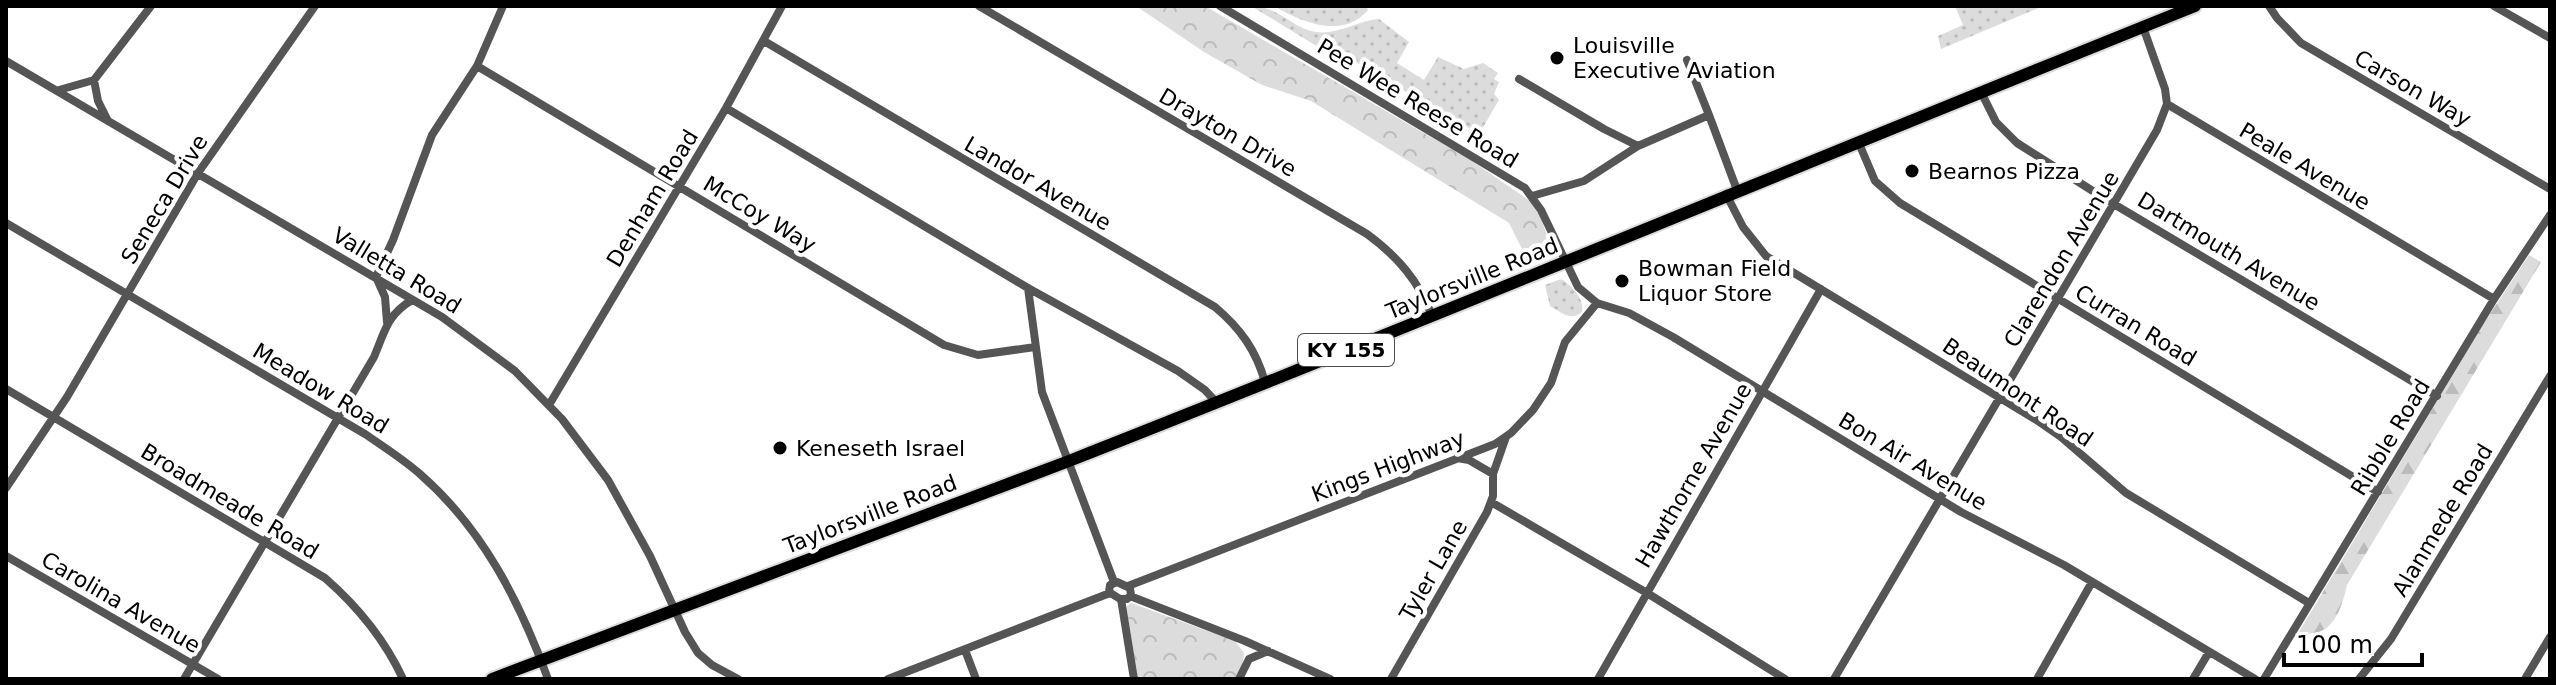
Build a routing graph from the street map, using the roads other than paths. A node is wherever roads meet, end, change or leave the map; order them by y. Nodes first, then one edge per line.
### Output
1 (151, 6) edge
2 (315, 6) edge
3 (503, 6) edge
4 (782, 6) edge
5 (979, 6) edge
6 (1220, 6) edge
7 (2195, 6) edge
8 (2269, 6) edge
9 (2494, 6) edge
10 (2143, 27) junction
11 (2550, 38) edge
12 (764, 41) junction
13 (1687, 60) dead end
14 (6, 61) edge
15 (477, 66) junction
16 (1519, 79) dead end
17 (94, 80) junction
18 (58, 90) junction
19 (1981, 92) junction
20 (2167, 104) junction
21 (726, 108) junction
22 (1709, 115) junction
23 (108, 121) junction
24 (1858, 141) junction
25 (1638, 146) junction
26 (198, 173) junction
27 (680, 187) junction
28 (2550, 189) edge
29 (1732, 192) junction
30 (1532, 196) junction
31 (2114, 204) junction
32 (2550, 215) edge
33 (6, 223) edge
34 (1567, 261) junction
35 (376, 277) junction
36 (1028, 288) junction
37 (1821, 289) junction
38 (127, 295) junction
39 (2059, 299) junction
40 (2494, 299) junction
41 (412, 300) junction
42 (1597, 303) junction
43 (1432, 316) junction
44 (387, 325) junction
45 (1035, 347) junction
46 (2550, 376) edge
47 (1265, 382) junction
48 (6, 389) edge
49 (1763, 390) junction
50 (2437, 396) junction
51 (1999, 397) junction
52 (1216, 402) junction
53 (549, 405) junction
54 (53, 416) junction
55 (337, 418) junction
56 (1507, 436) junction
57 (1456, 458) junction
58 (1067, 461) junction
59 (1493, 474) junction
60 (6, 488) edge
61 (2378, 492) junction
62 (1939, 497) junction
63 (1491, 502) junction
64 (265, 542) junction
65 (6, 556) edge
66 (1114, 582) junction
67 (2092, 582) junction
68 (1128, 586) junction
69 (1110, 593) junction
70 (1647, 593) junction
71 (1125, 598) junction
72 (2309, 603) junction
73 (675, 610) junction
74 (2550, 637) edge
75 (1245, 641) junction
76 (965, 650) junction
77 (1268, 651) junction
78 (2209, 652) junction
79 (1249, 659) junction
80 (541, 660) junction
81 (193, 664) junction
82 (184, 679) edge
83 (218, 679) edge
84 (403, 679) edge
85 (492, 679) edge
86 (548, 679) edge
87 (738, 679) edge
88 (888, 679) edge
89 (976, 679) edge
90 (1134, 679) edge
91 (1239, 679) edge
92 (1330, 679) edge
93 (1391, 679) edge
94 (1598, 679) edge
95 (1785, 679) edge
96 (1834, 679) edge
97 (2037, 679) edge
98 (2193, 679) edge
99 (2255, 679) edge
100 (2264, 679) edge
101 (2359, 679) edge
102 (2525, 679) edge

1 - 17 street
2 - 26 street, Seneca Drive
3 - 15 street
4 - 12 street, Denham Road
5 - 43 street, Drayton Drive
6 - 30 street, Pee Wee Reese Road
7 - 10 main road, Taylorsville Road / KY 155
8 - 28 street, Carson Way
9 - 11 street
10 - 19 main road, Taylorsville Road / KY 155
10 - 20 street
12 - 21 street, Denham Road
12 - 47 street, Landor Avenue
13 - 22 street, Beaumont Road
14 - 18 street, Valletta Road
15 - 27 street, McCoy Way
15 - 35 street
16 - 25 street
17 - 18 street
17 - 23 street
18 - 23 street, Valletta Road
19 - 24 main road, Taylorsville Road / KY 155
19 - 31 street, Dartmouth Avenue
20 - 31 street, Clarendon Avenue
20 - 40 street, Peale Avenue
21 - 27 street, Denham Road
21 - 36 street
22 - 25 street
22 - 29 street, Beaumont Road
23 - 26 street, Valletta Road
24 - 29 main road, Taylorsville Road / KY 155
24 - 39 street, Curran Road
25 - 30 street
26 - 35 street, Valletta Road
26 - 38 street, Seneca Drive
27 - 45 street, McCoy Way
27 - 53 street, Denham Road
29 - 34 main road, Taylorsville Road / KY 155
29 - 37 street, Beaumont Road
30 - 34 street, Pee Wee Reese Road
31 - 39 street, Clarendon Avenue
31 - 50 street, Dartmouth Avenue
32 - 40 street, Ribble Road
33 - 38 street, Meadow Road
34 - 42 street
34 - 43 main road, Taylorsville Road / KY 155
35 - 41 street, Valletta Road
35 - 44 street
36 - 45 street
36 - 52 street
37 - 49 street, Hawthorne Avenue
37 - 51 street, Beaumont Road
38 - 54 street, Seneca Drive
38 - 55 street, Meadow Road
39 - 51 street, Clarendon Avenue
39 - 61 street, Curran Road
40 - 50 street, Ribble Road
41 - 44 street
41 - 53 street, Valletta Road
42 - 49 street, Bon Air Avenue
42 - 56 street, Kings Highway
43 - 47 main road, Taylorsville Road / KY 155
44 - 55 street
45 - 58 street
46 - 101 street, Alanmede Road
47 - 52 main road, Taylorsville Road / KY 155
48 - 54 street, Broadmeade Road
49 - 62 street, Bon Air Avenue
49 - 70 street, Hawthorne Avenue
50 - 61 street, Ribble Road
51 - 62 street, Clarendon Avenue
51 - 72 street, Beaumont Road
52 - 58 main road, Taylorsville Road / KY 155
53 - 73 street, Valletta Road
54 - 60 street, Seneca Drive
54 - 64 street, Broadmeade Road
55 - 64 street
55 - 80 street, Meadow Road
56 - 57 street, Kings Highway
56 - 59 street, Tyler Lane
57 - 59 street
57 - 68 street, Kings Highway
58 - 66 street
58 - 73 main road, Taylorsville Road / KY 155
59 - 63 street, Tyler Lane
61 - 72 street, Ribble Road
62 - 67 street, Bon Air Avenue
62 - 96 street, Clarendon Avenue
63 - 70 street
63 - 93 street, Tyler Lane
64 - 81 street
64 - 84 street, Broadmeade Road
65 - 81 street, Carolina Avenue
66 - 68 street
66 - 69 street
67 - 78 street, Bon Air Avenue
67 - 97 street
68 - 71 street
69 - 71 street
69 - 76 street
70 - 94 street, Hawthorne Avenue
70 - 95 street
71 - 75 street
71 - 90 street
72 - 100 street, Ribble Road
73 - 80 main road, Taylorsville Road / KY 155
73 - 87 street
74 - 102 street
75 - 77 street
75 - 79 street
76 - 88 street
76 - 89 street
77 - 79 street
77 - 92 street
78 - 98 street
78 - 99 street, Bon Air Avenue
79 - 91 street
80 - 85 main road, Taylorsville Road / KY 155
80 - 86 street, Meadow Road
81 - 82 street
81 - 83 street, Carolina Avenue

